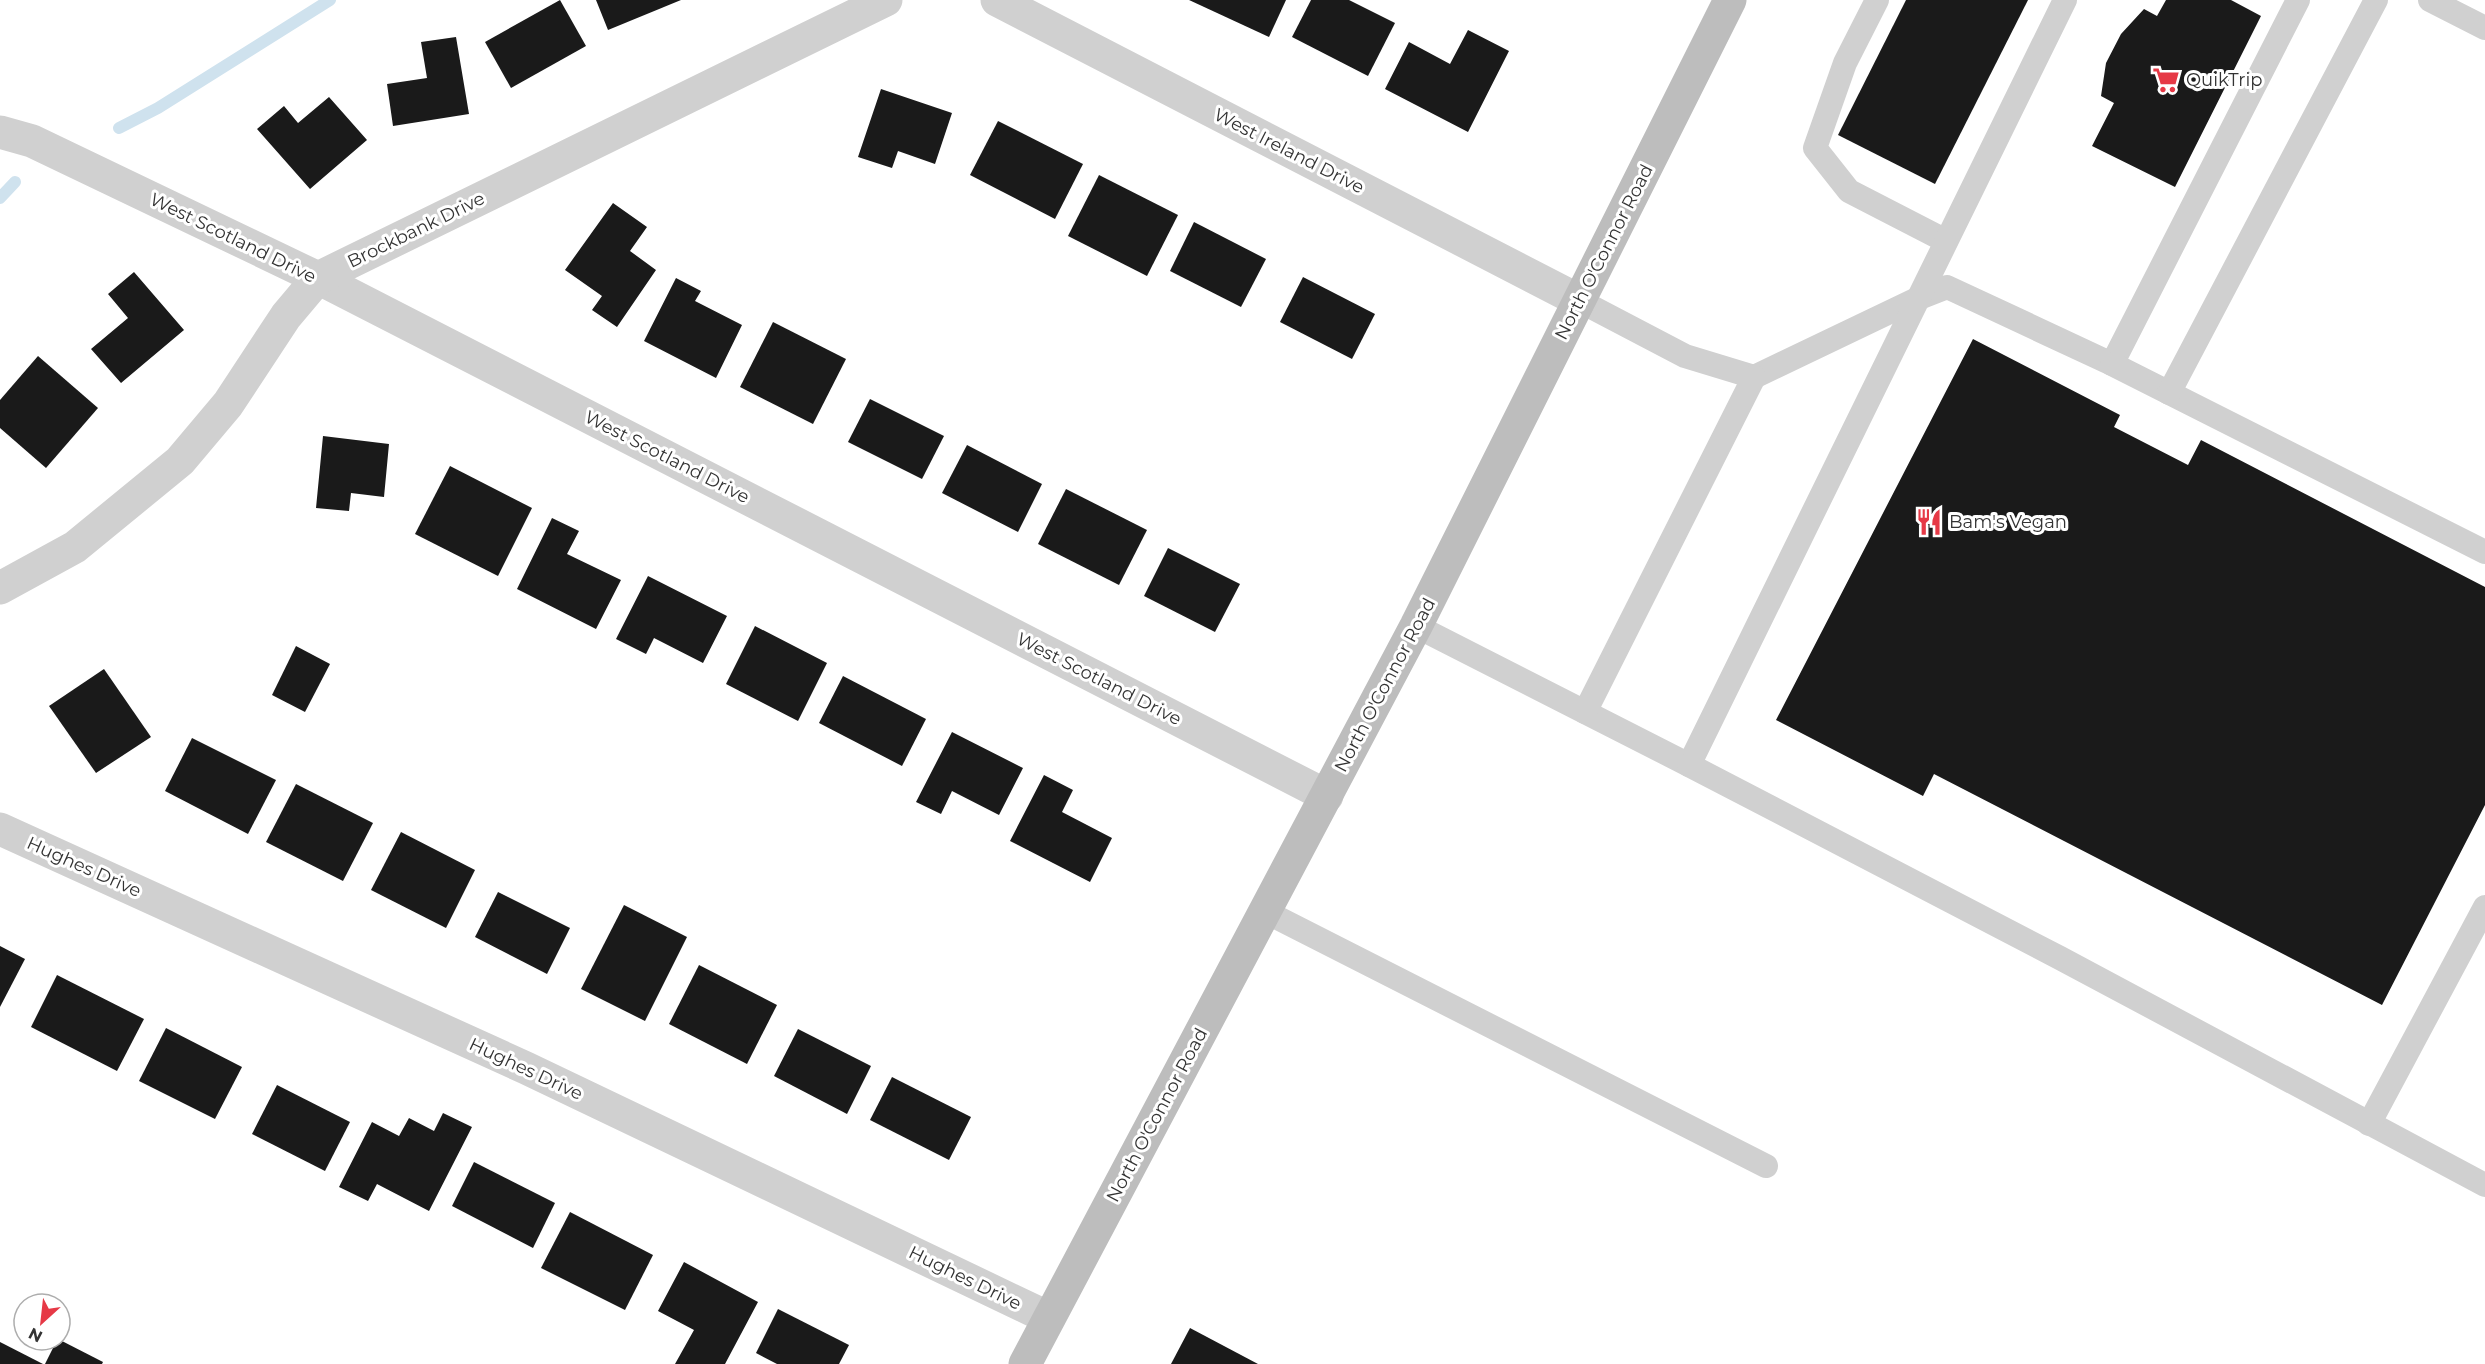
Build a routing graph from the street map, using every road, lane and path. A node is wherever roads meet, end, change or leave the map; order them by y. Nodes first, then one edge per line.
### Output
1 (886, 0) edge
2 (998, 0) edge
3 (1730, 0) edge
4 (1877, 0) edge
5 (2065, 0) edge
6 (2298, 0) edge
7 (2376, 0) edge
8 (2430, 0) edge
9 (2485, 28) edge
10 (0, 132) edge
11 (1946, 241) junction
12 (318, 278) junction
13 (1919, 298) junction
14 (1580, 301) junction
15 (2112, 364) junction
16 (1754, 377) junction
17 (2169, 393) junction
18 (2485, 552) edge
19 (0, 588) edge
20 (1416, 626) junction
21 (1585, 712) junction
22 (1689, 765) junction
23 (1327, 796) junction
24 (0, 829) edge
25 (2485, 907) edge
26 (1266, 912) junction
27 (2369, 1124) junction
28 (1766, 1166) dead end
29 (2485, 1185) edge
30 (1049, 1318) junction
31 (1025, 1364) edge

1 - 12 street, Brockbank Drive
2 - 14 street, West Ireland Drive
3 - 14 main road, North O'Connor Road
4 - 11 lane
5 - 11 lane
6 - 15 lane
7 - 17 lane
8 - 9 lane
10 - 12 street, West Scotland Drive
11 - 13 lane
12 - 19 street, Brockbank Drive
12 - 23 street, West Scotland Drive
13 - 15 lane
13 - 16 lane
13 - 22 lane
14 - 16 lane
14 - 20 main road, North O'Connor Road
15 - 17 lane
16 - 21 lane
17 - 18 lane
20 - 21 lane
20 - 23 main road, North O'Connor Road
21 - 22 lane
22 - 27 lane
23 - 26 main road, North O'Connor Road
24 - 30 street, Hughes Drive
25 - 27 lane
26 - 28 lane
26 - 30 main road, North O'Connor Road
27 - 29 lane
30 - 31 main road, North O'Connor Road

